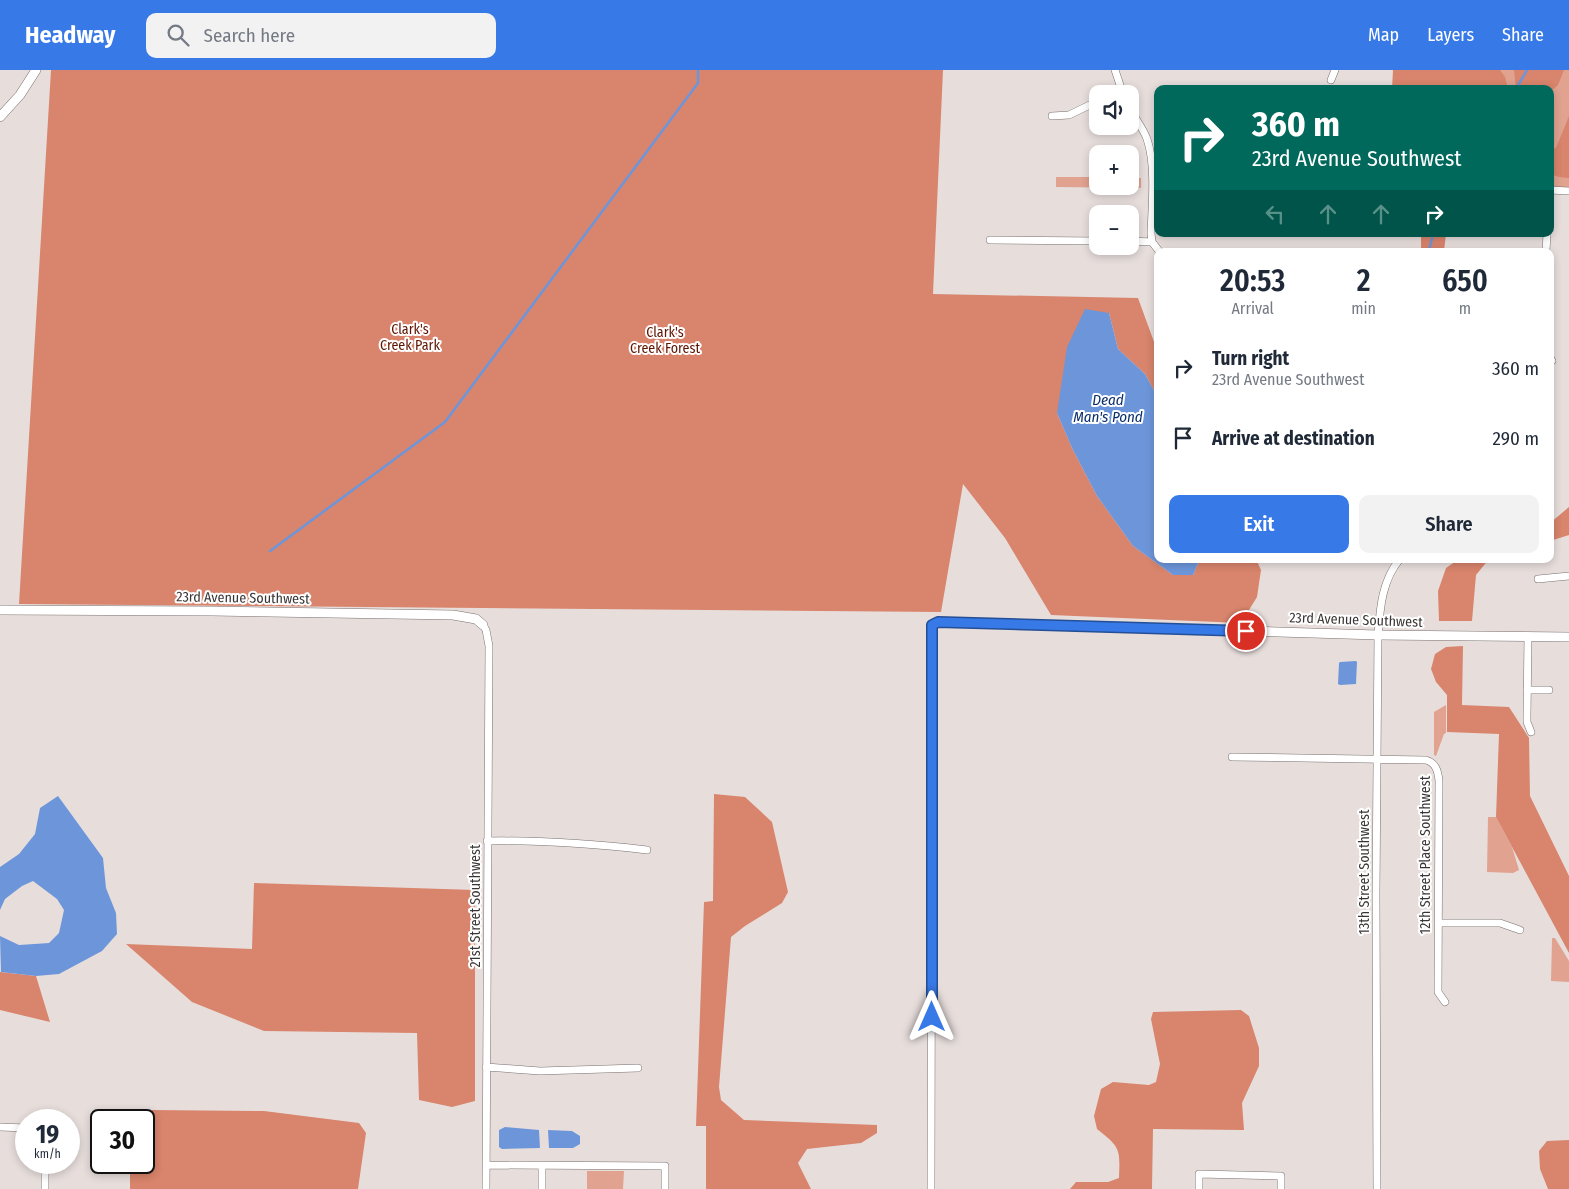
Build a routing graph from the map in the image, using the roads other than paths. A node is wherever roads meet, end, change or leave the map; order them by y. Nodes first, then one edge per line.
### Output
1 (36, 70) edge
2 (1114, 70) edge
3 (1335, 70) edge
4 (1331, 80) dead end
5 (1120, 85) edge
6 (1089, 105) edge
7 (1052, 116) dead end
8 (0, 117) edge
9 (1139, 125) edge
10 (1154, 177) edge
11 (1554, 190) edge
12 (1569, 190) edge
13 (1154, 196) edge
14 (990, 240) dead end
15 (1089, 241) edge
16 (1139, 241) edge
17 (1152, 242) junction
18 (1156, 248) edge
19 (1398, 563) edge
20 (1569, 576) edge
21 (1538, 579) dead end
22 (0, 610) edge
23 (483, 625) joint
24 (932, 625) joint
25 (1378, 635) junction
26 (1528, 636) junction
27 (1569, 637) edge
28 (1527, 690) junction
29 (1549, 690) dead end
30 (1531, 732) dead end
31 (1232, 757) dead end
32 (1378, 760) junction
33 (487, 841) junction
34 (647, 850) dead end
35 (1438, 923) junction
36 (1520, 930) dead end
37 (1445, 1002) dead end
38 (486, 1067) junction
39 (638, 1068) dead end
40 (0, 1127) edge
41 (15, 1128) edge
42 (486, 1165) junction
43 (542, 1165) junction
44 (45, 1174) edge
45 (45, 1189) edge
46 (486, 1189) edge
47 (542, 1189) edge
48 (665, 1189) edge
49 (931, 1189) edge
50 (1199, 1189) edge
51 (1281, 1189) edge
52 (1377, 1189) edge

1 - 8 street
2 - 5 street
3 - 4 street
6 - 7 street
9 - 10 street
11 - 12 street
13 - 17 street
14 - 15 street
16 - 17 street
17 - 18 street
19 - 25 street, 13th Street Southwest
20 - 21 street
22 - 23 street, 23rd Avenue Southwest
23 - 33 street, 21st Street Southwest
24 - 25 street, 23rd Avenue Southwest
24 - 49 street
25 - 26 street, 23rd Avenue Southwest
25 - 32 street, 13th Street Southwest
26 - 27 street, 23rd Avenue Southwest
26 - 28 street
28 - 29 street
28 - 30 street
31 - 32 street, 12th Street Place Southwest
32 - 35 street, 12th Street Place Southwest
32 - 52 street, 13th Street Southwest
33 - 34 street
33 - 38 street, 21st Street Southwest
35 - 36 street
35 - 37 street, 12th Street Place Southwest
38 - 39 street
38 - 42 street, 21st Street Southwest
40 - 41 street
42 - 43 street
42 - 46 street, 21st Street Southwest
43 - 47 street
43 - 48 street
44 - 45 street
50 - 51 street

